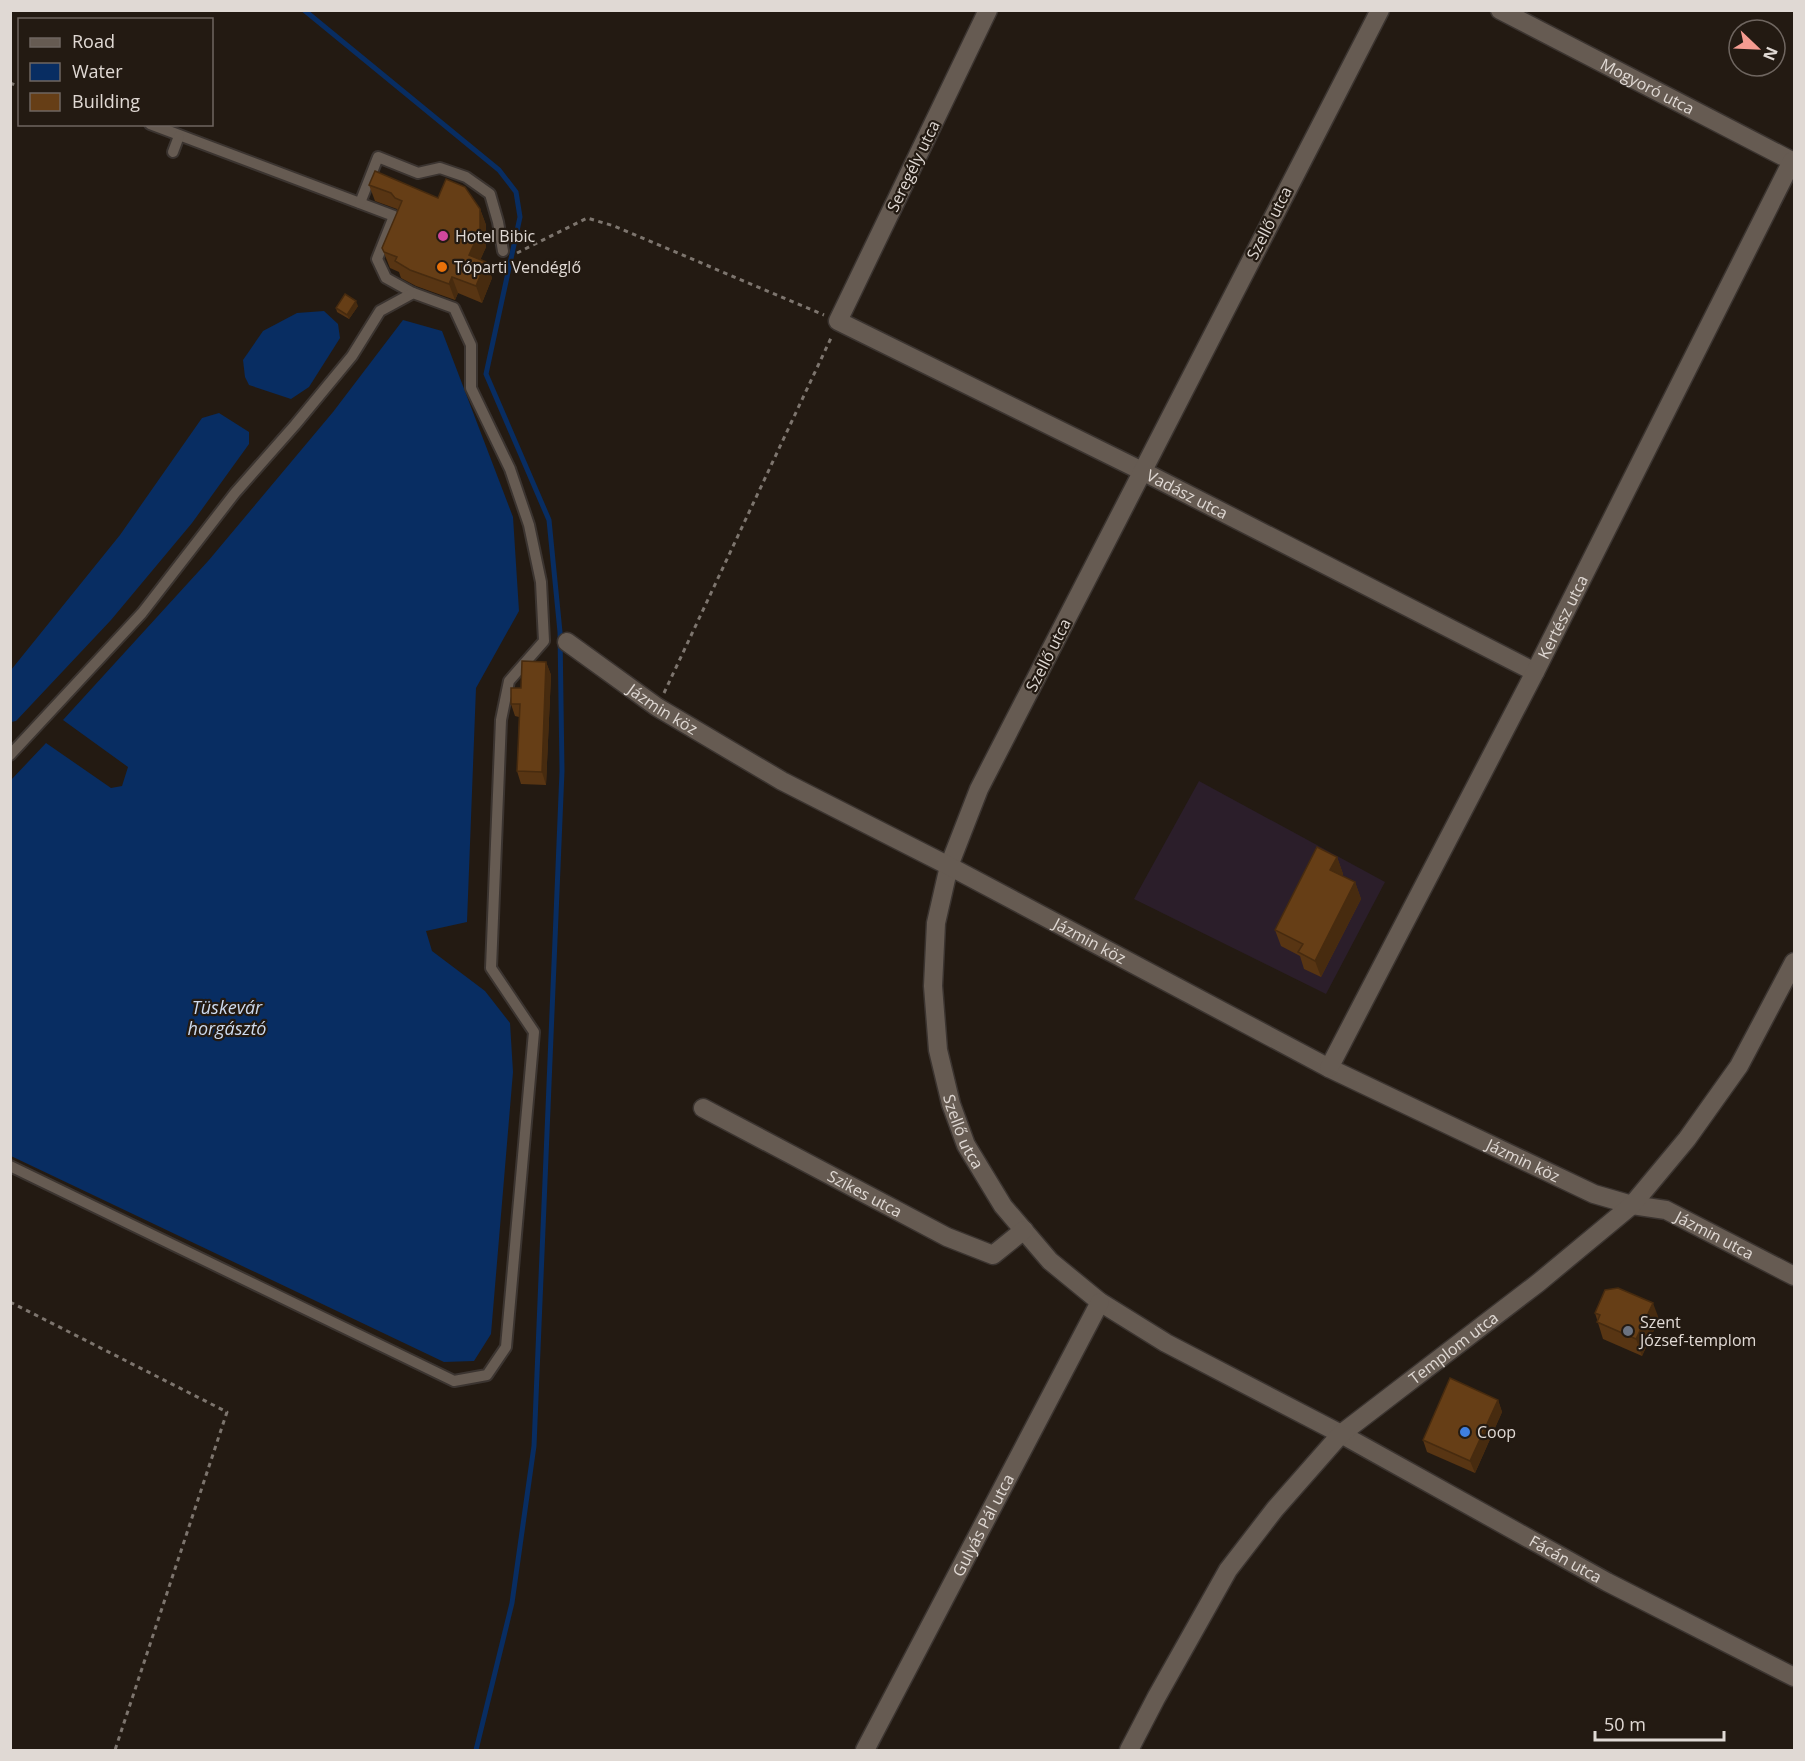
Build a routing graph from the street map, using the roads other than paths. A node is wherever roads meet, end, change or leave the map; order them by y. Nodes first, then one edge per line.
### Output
1 (988, 10) edge
2 (1380, 10) edge
3 (1500, 10) edge
4 (155, 126) edge
5 (179, 135) junction
6 (173, 152) dead end
7 (1793, 161) edge
8 (360, 203) junction
9 (503, 251) dead end
10 (413, 293) junction
11 (838, 321) joint
12 (1142, 471) junction
13 (544, 641) junction
14 (567, 642) joint
15 (1535, 672) junction
16 (10, 755) edge
17 (950, 866) junction
18 (1794, 962) edge
19 (1329, 1068) junction
20 (704, 1108) dead end
21 (10, 1166) edge
22 (1632, 1205) junction
23 (1024, 1230) junction
24 (1794, 1276) edge
25 (1100, 1302) junction
26 (1341, 1434) junction
27 (1794, 1677) edge
28 (1137, 1748) edge
29 (866, 1750) edge

1 - 11 street, Seregély utca
2 - 12 street, Szellő utca
3 - 7 street, Mogyoró utca
4 - 5 lane
5 - 6 lane
5 - 8 lane
7 - 15 street, Kertész utca
8 - 9 lane
8 - 10 lane
10 - 13 lane
10 - 16 lane
11 - 12 street, Vadász utca
12 - 15 street, Vadász utca
12 - 17 street, Szellő utca
13 - 14 lane
13 - 21 lane
14 - 17 street, Jázmin köz
15 - 19 street, Kertész utca
17 - 19 street, Jázmin köz
17 - 23 street, Szellő utca
18 - 22 street, Templom utca
19 - 22 street, Jázmin köz
20 - 23 street, Szikes utca
22 - 24 street, Jázmin utca
22 - 26 street, Templom utca
23 - 25 street, Szellő utca
25 - 26 street
25 - 29 street, Gulyás Pál utca
26 - 27 street, Fácán utca
26 - 28 street, Templom utca

